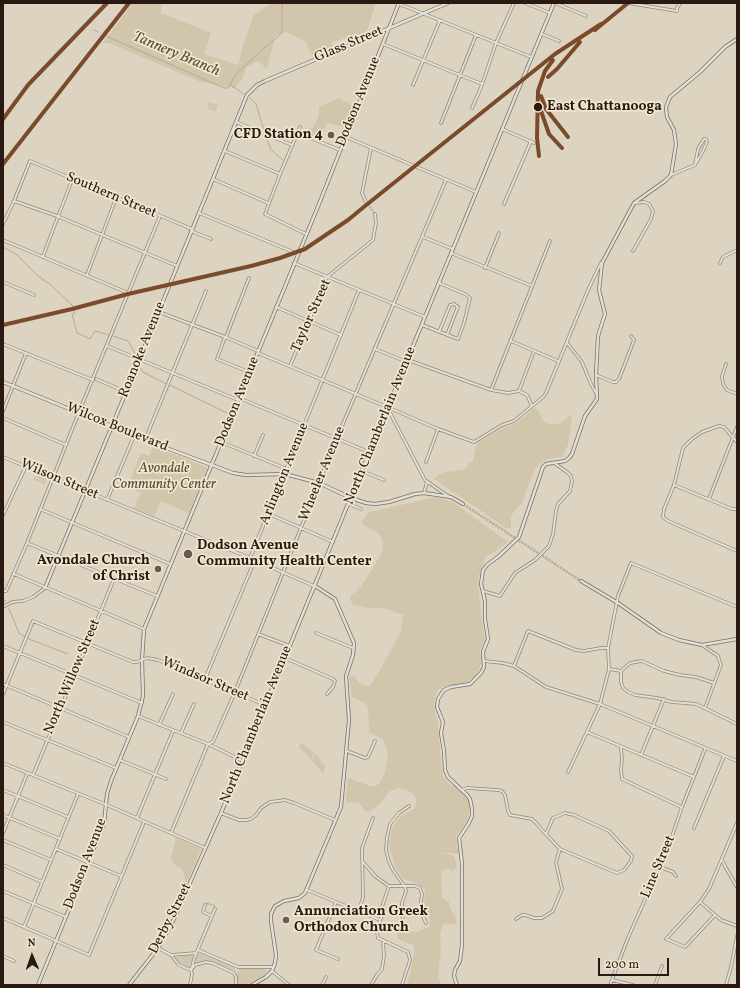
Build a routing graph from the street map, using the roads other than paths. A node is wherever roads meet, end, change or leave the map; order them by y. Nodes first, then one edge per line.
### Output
1 (398, 3) edge
2 (448, 3) edge
3 (514, 3) edge
4 (525, 3) edge
5 (554, 3) edge
6 (628, 3) edge
7 (635, 3) edge
8 (680, 3) edge
9 (550, 13) junction
10 (424, 14) junction
11 (586, 16) dead end
12 (440, 20) junction
13 (389, 29) junction
14 (541, 33) junction
15 (476, 35) junction
16 (737, 39) edge
17 (559, 41) dead end
18 (496, 43) junction
19 (383, 44) junction
20 (531, 57) junction
21 (423, 60) junction
22 (460, 75) junction
23 (482, 84) junction
24 (413, 85) dead end
25 (251, 90) joint
26 (472, 108) dead end
27 (236, 122) junction
28 (441, 123) dead end
29 (300, 127) dead end
30 (502, 129) junction
31 (298, 133) junction
32 (346, 137) junction
33 (292, 144) junction
34 (371, 148) junction
35 (340, 150) junction
36 (225, 151) junction
37 (695, 165) junction
38 (280, 174) junction
39 (671, 175) junction
40 (72, 180) junction
41 (213, 180) junction
42 (446, 180) junction
43 (476, 192) junction
44 (116, 198) junction
45 (14, 201) junction
46 (366, 202) tunnel mouth
47 (268, 203) junction
48 (634, 203) junction
49 (504, 204) dead end
50 (199, 213) junction
51 (375, 214) tunnel mouth
52 (57, 216) junction
53 (160, 216) junction
54 (3, 224) edge
55 (192, 230) junction
56 (499, 233) dead end
57 (101, 234) junction
58 (306, 234) junction
59 (423, 237) junction
60 (211, 239) dead end
61 (3, 240) edge
62 (550, 241) dead end
63 (453, 249) junction
64 (737, 250) edge
65 (633, 251) dead end
66 (145, 253) junction
67 (451, 253) junction
68 (298, 254) junction
69 (43, 256) junction
70 (294, 263) junction
71 (602, 263) junction
72 (720, 263) dead end
73 (177, 266) junction
74 (485, 268) junction
75 (87, 274) junction
76 (327, 277) junction
77 (249, 278) dead end
78 (3, 282) edge
79 (439, 283) junction
80 (532, 286) junction
81 (359, 290) junction
82 (206, 291) dead end
83 (128, 293) junction
84 (34, 295) dead end
85 (394, 304) junction
86 (276, 307) junction
87 (159, 312) junction
88 (425, 317) junction
89 (308, 322) junction
90 (192, 325) junction
91 (422, 325) junction
92 (439, 332) junction
93 (341, 335) junction
94 (447, 335) junction
95 (631, 336) dead end
96 (226, 337) junction
97 (511, 341) junction
98 (567, 343) junction
99 (3, 344) edge
100 (107, 346) junction
101 (375, 349) junction
102 (534, 351) junction
103 (258, 352) junction
104 (26, 353) junction
105 (140, 359) junction
106 (407, 361) junction
107 (558, 361) junction
108 (726, 364) dead end
109 (290, 366) junction
110 (250, 372) junction
111 (172, 374) junction
112 (596, 375) junction
113 (96, 379) dead end
114 (93, 380) junction
115 (323, 380) junction
116 (3, 382) edge
117 (13, 386) junction
118 (491, 390) junction
119 (518, 391) junction
120 (126, 392) junction
121 (356, 394) junction
122 (737, 394) edge
123 (598, 395) junction
124 (238, 399) junction
125 (532, 406) junction
126 (387, 407) junction
127 (3, 411) edge
128 (79, 412) junction
129 (3, 418) edge
130 (304, 424) junction
131 (111, 426) junction
132 (737, 427) edge
133 (438, 428) junction
134 (263, 435) dead end
135 (134, 436) junction
136 (733, 437) junction
137 (337, 438) junction
138 (145, 440) junction
139 (221, 442) junction
140 (737, 442) edge
141 (66, 445) junction
142 (370, 452) junction
143 (254, 456) junction
144 (3, 457) edge
145 (426, 462) dead end
146 (553, 463) junction
147 (26, 466) junction
148 (212, 466) junction
149 (287, 469) junction
150 (362, 471) junction
151 (285, 474) junction
152 (53, 478) junction
153 (384, 480) dead end
154 (426, 481) junction
155 (319, 483) junction
156 (674, 485) junction
157 (85, 490) junction
158 (424, 493) junction
159 (451, 497) junction
160 (351, 498) junction
161 (709, 499) junction
162 (107, 500) junction
163 (348, 504) junction
164 (463, 504) tunnel mouth
165 (40, 509) junction
166 (361, 509) dead end
167 (737, 509) edge
168 (269, 514) junction
169 (3, 515) edge
170 (72, 523) junction
171 (301, 528) junction
172 (184, 532) junction
173 (333, 542) junction
174 (27, 543) junction
175 (737, 551) edge
176 (59, 555) junction
177 (250, 558) junction
178 (170, 564) junction
179 (283, 572) junction
180 (14, 574) junction
181 (114, 579) junction
182 (581, 581) tunnel mouth
183 (315, 586) junction
184 (45, 588) junction
185 (4, 591) edge
186 (482, 591) junction
187 (157, 596) junction
188 (618, 603) junction
189 (3, 607) edge
190 (737, 607) edge
191 (101, 611) junction
192 (144, 629) junction
193 (316, 633) dead end
194 (258, 634) junction
195 (737, 639) edge
196 (86, 644) junction
197 (702, 645) junction
198 (3, 646) edge
199 (290, 646) junction
200 (354, 648) junction
201 (608, 648) junction
202 (20, 653) junction
203 (285, 658) junction
204 (142, 660) junction
205 (484, 661) junction
206 (514, 666) junction
207 (610, 669) junction
208 (621, 671) junction
209 (74, 676) junction
210 (204, 679) junction
211 (714, 683) junction
212 (3, 684) edge
213 (7, 686) junction
214 (234, 692) junction
215 (3, 694) edge
216 (173, 694) dead end
217 (327, 694) dead end
218 (664, 700) junction
219 (142, 703) junction
220 (194, 704) dead end
221 (600, 704) junction
222 (265, 705) junction
223 (61, 708) junction
224 (705, 708) junction
225 (138, 716) junction
226 (3, 722) edge
227 (160, 724) junction
228 (737, 724) edge
229 (653, 726) junction
230 (173, 731) junction
231 (587, 732) junction
232 (181, 733) junction
233 (129, 737) junction
234 (47, 740) junction
235 (375, 741) dead end
236 (208, 744) junction
237 (621, 748) junction
238 (705, 748) junction
239 (346, 751) junction
240 (640, 755) junction
241 (724, 756) junction
242 (120, 760) junction
243 (243, 761) junction
244 (737, 761) edge
245 (3, 763) edge
246 (116, 768) junction
247 (568, 772) dead end
248 (27, 774) junction
249 (154, 774) junction
250 (33, 775) junction
251 (694, 777) junction
252 (166, 780) dead end
253 (3, 790) edge
254 (462, 790) junction
255 (78, 794) junction
256 (18, 796) junction
257 (107, 805) junction
258 (409, 806) dead end
259 (682, 807) junction
260 (221, 813) junction
261 (3, 815) edge
262 (9, 817) junction
263 (69, 817) junction
264 (137, 818) junction
265 (373, 818) dead end
266 (336, 821) junction
267 (144, 822) junction
268 (737, 823) edge
269 (694, 828) dead end
270 (3, 833) edge
271 (172, 833) junction
272 (546, 834) junction
273 (60, 839) junction
274 (3, 840) edge
275 (205, 848) junction
276 (56, 849) junction
277 (560, 849) junction
278 (51, 860) junction
279 (722, 860) junction
280 (88, 862) junction
281 (362, 862) junction
282 (3, 865) edge
283 (660, 867) junction
284 (362, 872) junction
285 (372, 872) junction
286 (122, 876) junction
287 (676, 876) dead end
288 (42, 882) junction
289 (388, 886) junction
290 (405, 887) junction
291 (737, 887) edge
292 (307, 890) junction
293 (3, 891) edge
294 (336, 902) junction
295 (700, 902) junction
296 (34, 904) junction
297 (205, 905) dead end
298 (215, 909) dead end
299 (358, 912) junction
300 (715, 915) junction
301 (212, 916) junction
302 (66, 917) junction
303 (3, 918) edge
304 (403, 918) dead end
305 (516, 919) dead end
306 (380, 920) junction
307 (426, 924) dead end
308 (737, 926) edge
309 (24, 927) junction
310 (737, 936) edge
311 (383, 940) junction
312 (56, 941) junction
313 (158, 948) junction
314 (197, 951) junction
315 (171, 955) junction
316 (3, 956) edge
317 (338, 959) dead end
318 (14, 961) dead end
319 (662, 966) dead end
320 (238, 967) junction
321 (273, 967) junction
322 (191, 970) junction
323 (272, 971) junction
324 (234, 972) junction
325 (326, 977) dead end
326 (612, 980) junction
327 (38, 985) edge
328 (129, 985) edge
329 (190, 985) edge
330 (236, 985) edge
331 (252, 985) edge
332 (289, 985) edge
333 (322, 985) edge
334 (372, 985) edge
335 (402, 985) edge
336 (457, 985) edge
337 (610, 985) edge
338 (632, 985) edge
339 (655, 985) edge
340 (726, 985) edge

1 - 10 street
1 - 13 street, Dodson Avenue
2 - 10 street, Glass Street
3 - 18 street
4 - 9 street
5 - 9 street, North Chamberlain Avenue
5 - 11 street
6 - 7 street
7 - 8 street
9 - 14 street, North Chamberlain Avenue
10 - 12 street
10 - 13 street, Glass Street
12 - 15 street
12 - 21 street
13 - 19 street, Dodson Avenue
13 - 25 street, Glass Street
14 - 17 street
14 - 20 street, North Chamberlain Avenue
15 - 18 street
15 - 22 street
16 - 39 street
18 - 20 street
18 - 23 street
19 - 21 street
19 - 32 street, Dodson Avenue
20 - 30 street, North Chamberlain Avenue
21 - 22 street
21 - 24 street
22 - 23 street
22 - 28 street
23 - 26 street
25 - 27 street, Roanoke Avenue
27 - 33 street
27 - 36 street, Roanoke Avenue
29 - 31 street
30 - 43 street, North Chamberlain Avenue
30 - 49 street
31 - 33 street
31 - 35 street
32 - 34 street
32 - 35 street, Dodson Avenue
33 - 38 street
34 - 42 street
34 - 46 street
35 - 58 street, Dodson Avenue
36 - 38 street
36 - 41 street, Roanoke Avenue
37 - 37 street
37 - 39 street
38 - 47 street
39 - 48 street
40 - 44 street, Southern Street
40 - 45 street, Southern Street
40 - 52 street
41 - 47 street
41 - 50 street, Roanoke Avenue
42 - 43 street
42 - 59 street, Wheeler Avenue
43 - 63 street, North Chamberlain Avenue
44 - 53 street, Southern Street
44 - 57 street
45 - 52 street
45 - 54 street
47 - 58 street
48 - 65 street
48 - 71 street
50 - 55 street, Roanoke Avenue
50 - 68 street
51 - 76 street, Taylor Street
52 - 57 street
52 - 69 street
53 - 55 street, Southern Street
53 - 66 street
55 - 60 street, Southern Street
55 - 73 street, Roanoke Avenue
56 - 74 street
57 - 66 street
57 - 75 street
58 - 68 street, Dodson Avenue
59 - 63 street
59 - 85 street, Wheeler Avenue
61 - 69 street
62 - 80 street
63 - 67 street, North Chamberlain Avenue
64 - 72 street
66 - 73 street
66 - 83 street
67 - 74 street
67 - 79 street, North Chamberlain Avenue
68 - 70 street, Dodson Avenue
69 - 75 street
70 - 76 street
70 - 86 street, Dodson Avenue
71 - 98 street
71 - 112 street
73 - 87 street, Roanoke Avenue
74 - 80 street
75 - 83 street
76 - 81 street
76 - 89 street, Taylor Street
77 - 96 street
78 - 84 street
79 - 88 street, North Chamberlain Avenue
79 - 94 street
80 - 97 street
81 - 85 street
81 - 93 street, Arlington Avenue
82 - 90 street
83 - 100 street
85 - 88 street
85 - 101 street, Wheeler Avenue
86 - 89 street
86 - 103 street, Dodson Avenue
87 - 90 street
87 - 105 street, Roanoke Avenue
88 - 91 street, North Chamberlain Avenue
89 - 93 street
89 - 109 street, Taylor Street
90 - 96 street
90 - 111 street
91 - 92 street
91 - 106 street, North Chamberlain Avenue
92 - 94 street
92 - 94 street
93 - 115 street, Arlington Avenue
95 - 112 street
96 - 103 street
96 - 110 street
97 - 102 street
97 - 118 street
98 - 107 street
98 - 123 street
99 - 104 street
100 - 105 street
100 - 114 street
101 - 106 street
101 - 121 street, Wheeler Avenue
102 - 107 street
102 - 119 street
103 - 109 street
103 - 110 street, Dodson Avenue
104 - 114 street
104 - 117 street
105 - 111 street
105 - 120 street, Roanoke Avenue
106 - 118 street
106 - 126 street, North Chamberlain Avenue
107 - 125 street
108 - 122 street
109 - 115 street
110 - 124 street, Dodson Avenue
111 - 124 street
111 - 138 street
112 - 123 street
113 - 120 street
114 - 128 street
115 - 121 street
115 - 130 street, Arlington Avenue
116 - 117 street, Wilcox Boulevard
117 - 127 street
117 - 128 street, Wilcox Boulevard
118 - 119 street
119 - 125 street
120 - 131 street, Roanoke Avenue
121 - 126 street
121 - 137 street, Wheeler Avenue
123 - 146 street
124 - 130 street
124 - 139 street, Dodson Avenue
125 - 133 street
126 - 133 street
126 - 142 street, North Chamberlain Avenue
126 - 154 street
128 - 131 street, Wilcox Boulevard
128 - 141 street
129 - 141 street
130 - 137 street
130 - 149 street, Arlington Avenue
131 - 135 street, Wilcox Boulevard
131 - 157 street, Roanoke Avenue
132 - 136 street
133 - 145 street
134 - 143 street
135 - 138 street, Wilcox Boulevard
135 - 162 street
136 - 140 street
136 - 156 street
136 - 161 street
137 - 142 street
137 - 155 street, Wheeler Avenue
138 - 148 street, Wilcox Boulevard
139 - 143 street
139 - 148 street, Dodson Avenue
141 - 152 street
142 - 150 street, North Chamberlain Avenue
143 - 149 street
144 - 147 street, Wilson Street
146 - 186 street
146 - 186 street
147 - 152 street, Wilson Street
147 - 169 street
148 - 151 street, Wilcox Boulevard
148 - 172 street, Dodson Avenue
149 - 151 street, Arlington Avenue
150 - 153 street
150 - 160 street, North Chamberlain Avenue
151 - 155 street, Wilcox Boulevard
151 - 168 street, Arlington Avenue
152 - 157 street, Wilson Street
152 - 165 street
154 - 158 street
154 - 159 street
155 - 160 street, Wilcox Boulevard
155 - 171 street, Wheeler Avenue
156 - 161 street
156 - 175 street
157 - 162 street, Wilson Street
157 - 170 street, Roanoke Avenue
158 - 159 street, Wilcox Boulevard
158 - 160 street, Wilcox Boulevard
159 - 164 street, Wilcox Boulevard
160 - 163 street, North Chamberlain Avenue
161 - 167 street
162 - 172 street, Wilson Street
163 - 166 street
163 - 173 street, North Chamberlain Avenue
165 - 170 street
165 - 174 street
168 - 171 street
168 - 177 street, Arlington Avenue
170 - 176 street, Roanoke Avenue
170 - 178 street
171 - 173 street
171 - 179 street, Wheeler Avenue
172 - 177 street, Wilson Street
172 - 178 street, Dodson Avenue
173 - 183 street, North Chamberlain Avenue
174 - 176 street
174 - 180 street
176 - 181 street
176 - 184 street, Roanoke Avenue
177 - 179 street, Wilson Street
177 - 210 street, Arlington Avenue
178 - 187 street, Dodson Avenue
179 - 183 street, Wilson Street
179 - 194 street, Wheeler Avenue
180 - 184 street
180 - 185 street
181 - 187 street
181 - 191 street, North Willow Street
182 - 188 street
183 - 199 street, North Chamberlain Avenue
183 - 200 street
184 - 189 street
184 - 191 street
186 - 205 street
187 - 192 street, Dodson Avenue
188 - 190 street
188 - 197 street
188 - 201 street
191 - 192 street
191 - 196 street, North Willow Street
192 - 204 street, Dodson Avenue
193 - 200 street
194 - 199 street
194 - 214 street, Wheeler Avenue
195 - 197 street
196 - 202 street, Windsor Street
196 - 204 street, Windsor Street
196 - 209 street, North Willow Street
197 - 211 street
198 - 202 street
199 - 203 street, North Chamberlain Avenue
200 - 239 street
201 - 206 street
201 - 207 street
202 - 209 street
202 - 213 street
203 - 217 street
203 - 222 street, North Chamberlain Avenue
204 - 210 street, Windsor Street
204 - 219 street, Dodson Avenue
205 - 206 street
205 - 254 street
206 - 221 street
207 - 208 street
207 - 221 street
208 - 211 street
208 - 218 street
209 - 219 street
209 - 223 street, North Willow Street
210 - 214 street, Windsor Street
211 - 224 street
212 - 213 street
213 - 215 street
213 - 223 street
214 - 222 street, Windsor Street
214 - 236 street, Wheeler Avenue
216 - 227 street
218 - 224 street
218 - 229 street
219 - 225 street, Dodson Avenue
220 - 232 street
221 - 229 street
221 - 231 street
222 - 243 street, North Chamberlain Avenue
223 - 233 street
223 - 234 street, North Willow Street
224 - 228 street
225 - 227 street
225 - 233 street, Dodson Avenue
226 - 234 street
227 - 230 street
229 - 238 street
229 - 240 street
230 - 232 street
230 - 249 street
231 - 237 street
231 - 247 street
232 - 236 street
233 - 242 street, Dodson Avenue
234 - 246 street
234 - 250 street, North Willow Street
235 - 239 street
236 - 243 street
236 - 271 street, Wheeler Avenue
237 - 240 street
237 - 259 street
238 - 241 street
238 - 251 street, Line Street
239 - 266 street
240 - 251 street
241 - 244 street
241 - 269 street
242 - 246 street, Dodson Avenue
242 - 249 street
243 - 260 street, North Chamberlain Avenue
245 - 248 street
246 - 257 street, Dodson Avenue
248 - 250 street
248 - 256 street
249 - 252 street
249 - 264 street
250 - 255 street
251 - 259 street, Line Street
253 - 256 street
254 - 272 street
254 - 336 street
255 - 257 street
255 - 263 street
256 - 262 street
256 - 263 street
257 - 264 street
257 - 280 street, Dodson Avenue
258 - 290 street
259 - 283 street, Line Street
260 - 266 street
260 - 275 street, North Chamberlain Avenue
261 - 262 street
262 - 270 street
262 - 273 street
263 - 273 street
264 - 267 street
265 - 281 street
266 - 292 street
267 - 271 street
267 - 286 street
268 - 279 street
271 - 275 street
272 - 277 street
272 - 277 street
273 - 276 street
274 - 278 street
275 - 313 street, Derby Street
276 - 278 street
276 - 280 street
277 - 305 street
278 - 288 street
279 - 291 street
279 - 295 street
280 - 286 street
280 - 302 street, Dodson Avenue
281 - 284 street
281 - 285 street
282 - 288 street
283 - 287 street
283 - 326 street, Line Street
284 - 285 street
284 - 299 street
285 - 289 street
286 - 312 street
288 - 296 street
289 - 290 street
289 - 306 street
290 - 304 street
290 - 307 street
292 - 294 street
292 - 321 street
293 - 296 street
294 - 299 street
294 - 317 street
295 - 300 street
295 - 300 street
296 - 302 street
296 - 309 street
297 - 301 street
298 - 301 street
299 - 306 street
300 - 308 street
301 - 314 street
302 - 312 street, Dodson Avenue
303 - 309 street
306 - 311 street
309 - 312 street
310 - 340 street
311 - 334 street
311 - 335 street
312 - 327 street, Dodson Avenue
313 - 315 street
313 - 328 street, Derby Street
314 - 315 street
314 - 320 street
314 - 322 street
315 - 322 street
316 - 318 street
319 - 339 street
320 - 321 street
320 - 324 street
321 - 323 street
322 - 324 street
322 - 329 street
323 - 331 street
323 - 332 street
324 - 330 street
325 - 333 street
326 - 337 street, Line Street
326 - 338 street

